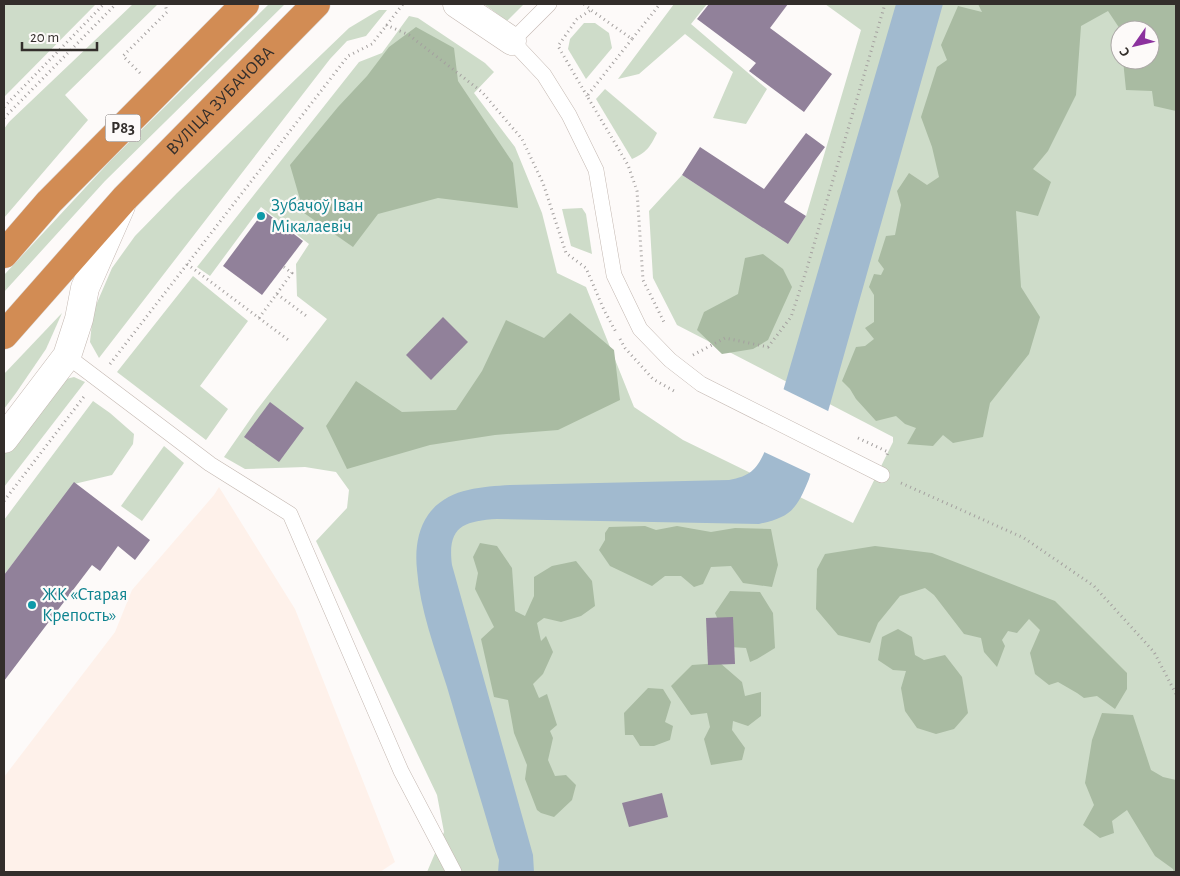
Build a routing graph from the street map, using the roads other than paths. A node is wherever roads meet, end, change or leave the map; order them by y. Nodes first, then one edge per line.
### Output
1 (245, 4) edge
2 (316, 4) edge
3 (457, 4) edge
4 (549, 4) edge
5 (512, 41) junction
6 (125, 198) junction
7 (4, 254) edge
8 (4, 335) edge
9 (67, 356) junction
10 (4, 439) edge
11 (882, 474) road end
12 (454, 872) edge

1 - 7 highway, Р83
2 - 6 highway, ВУЛІЦА ЗУБАЧОВА
3 - 5 street
4 - 5 lane
5 - 11 lane
6 - 8 highway, ВУЛІЦА ЗУБАЧОВА
6 - 9 street, ВУЛІЦА ЗУБАЧОВА
9 - 10 street
9 - 12 lane

